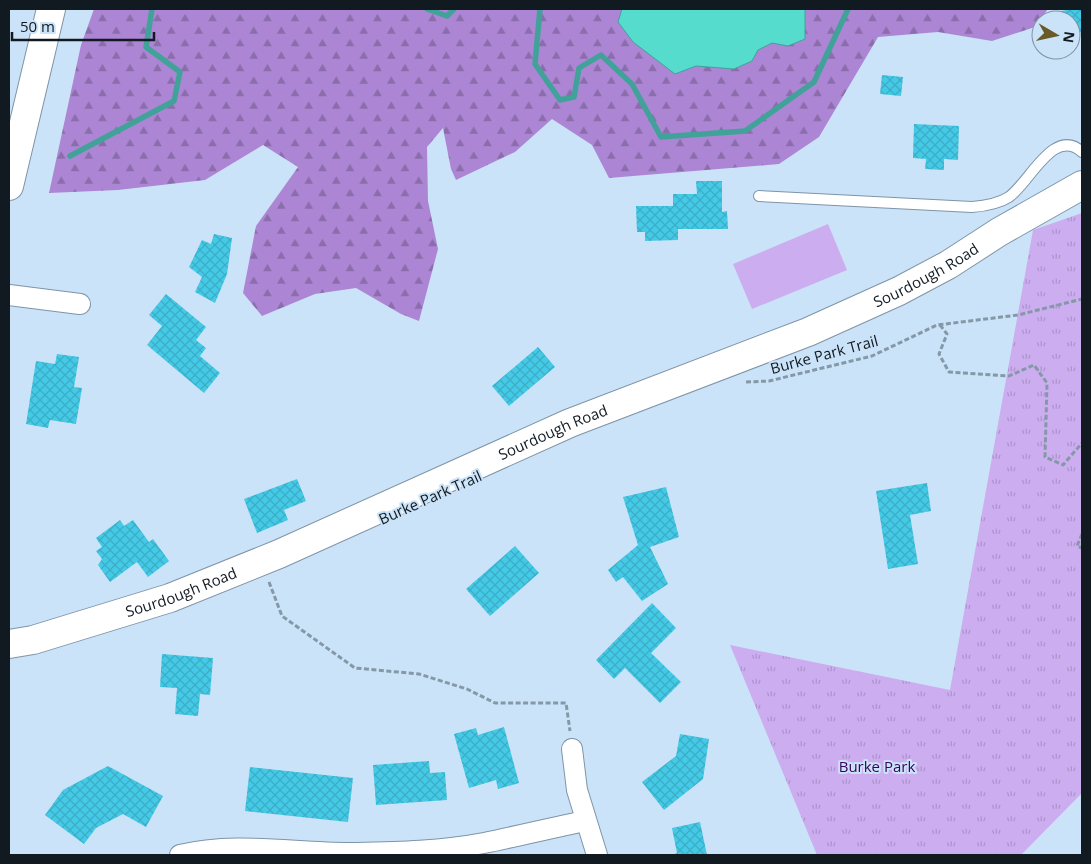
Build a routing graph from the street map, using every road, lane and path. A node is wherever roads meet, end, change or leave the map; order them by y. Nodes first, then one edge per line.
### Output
1 (51, 9) edge
2 (1082, 152) edge
3 (1082, 185) edge
4 (9, 186) edge
5 (758, 196) dead end
6 (9, 294) edge
7 (1082, 299) edge
8 (80, 304) dead end
9 (940, 325) junction
10 (744, 382) dead end
11 (1082, 443) edge
12 (1082, 534) edge
13 (1082, 548) edge
14 (267, 576) dead end
15 (9, 644) edge
16 (572, 749) joint
17 (584, 821) junction
18 (180, 855) edge
19 (597, 855) edge

1 - 4 street
2 - 5 lane
3 - 15 street, Sourdough Road
6 - 8 street
7 - 9 path, Burke Park Trail
9 - 10 path, Burke Park Trail
9 - 11 path
12 - 13 path
14 - 16 path
16 - 17 street
17 - 18 street
17 - 19 street

